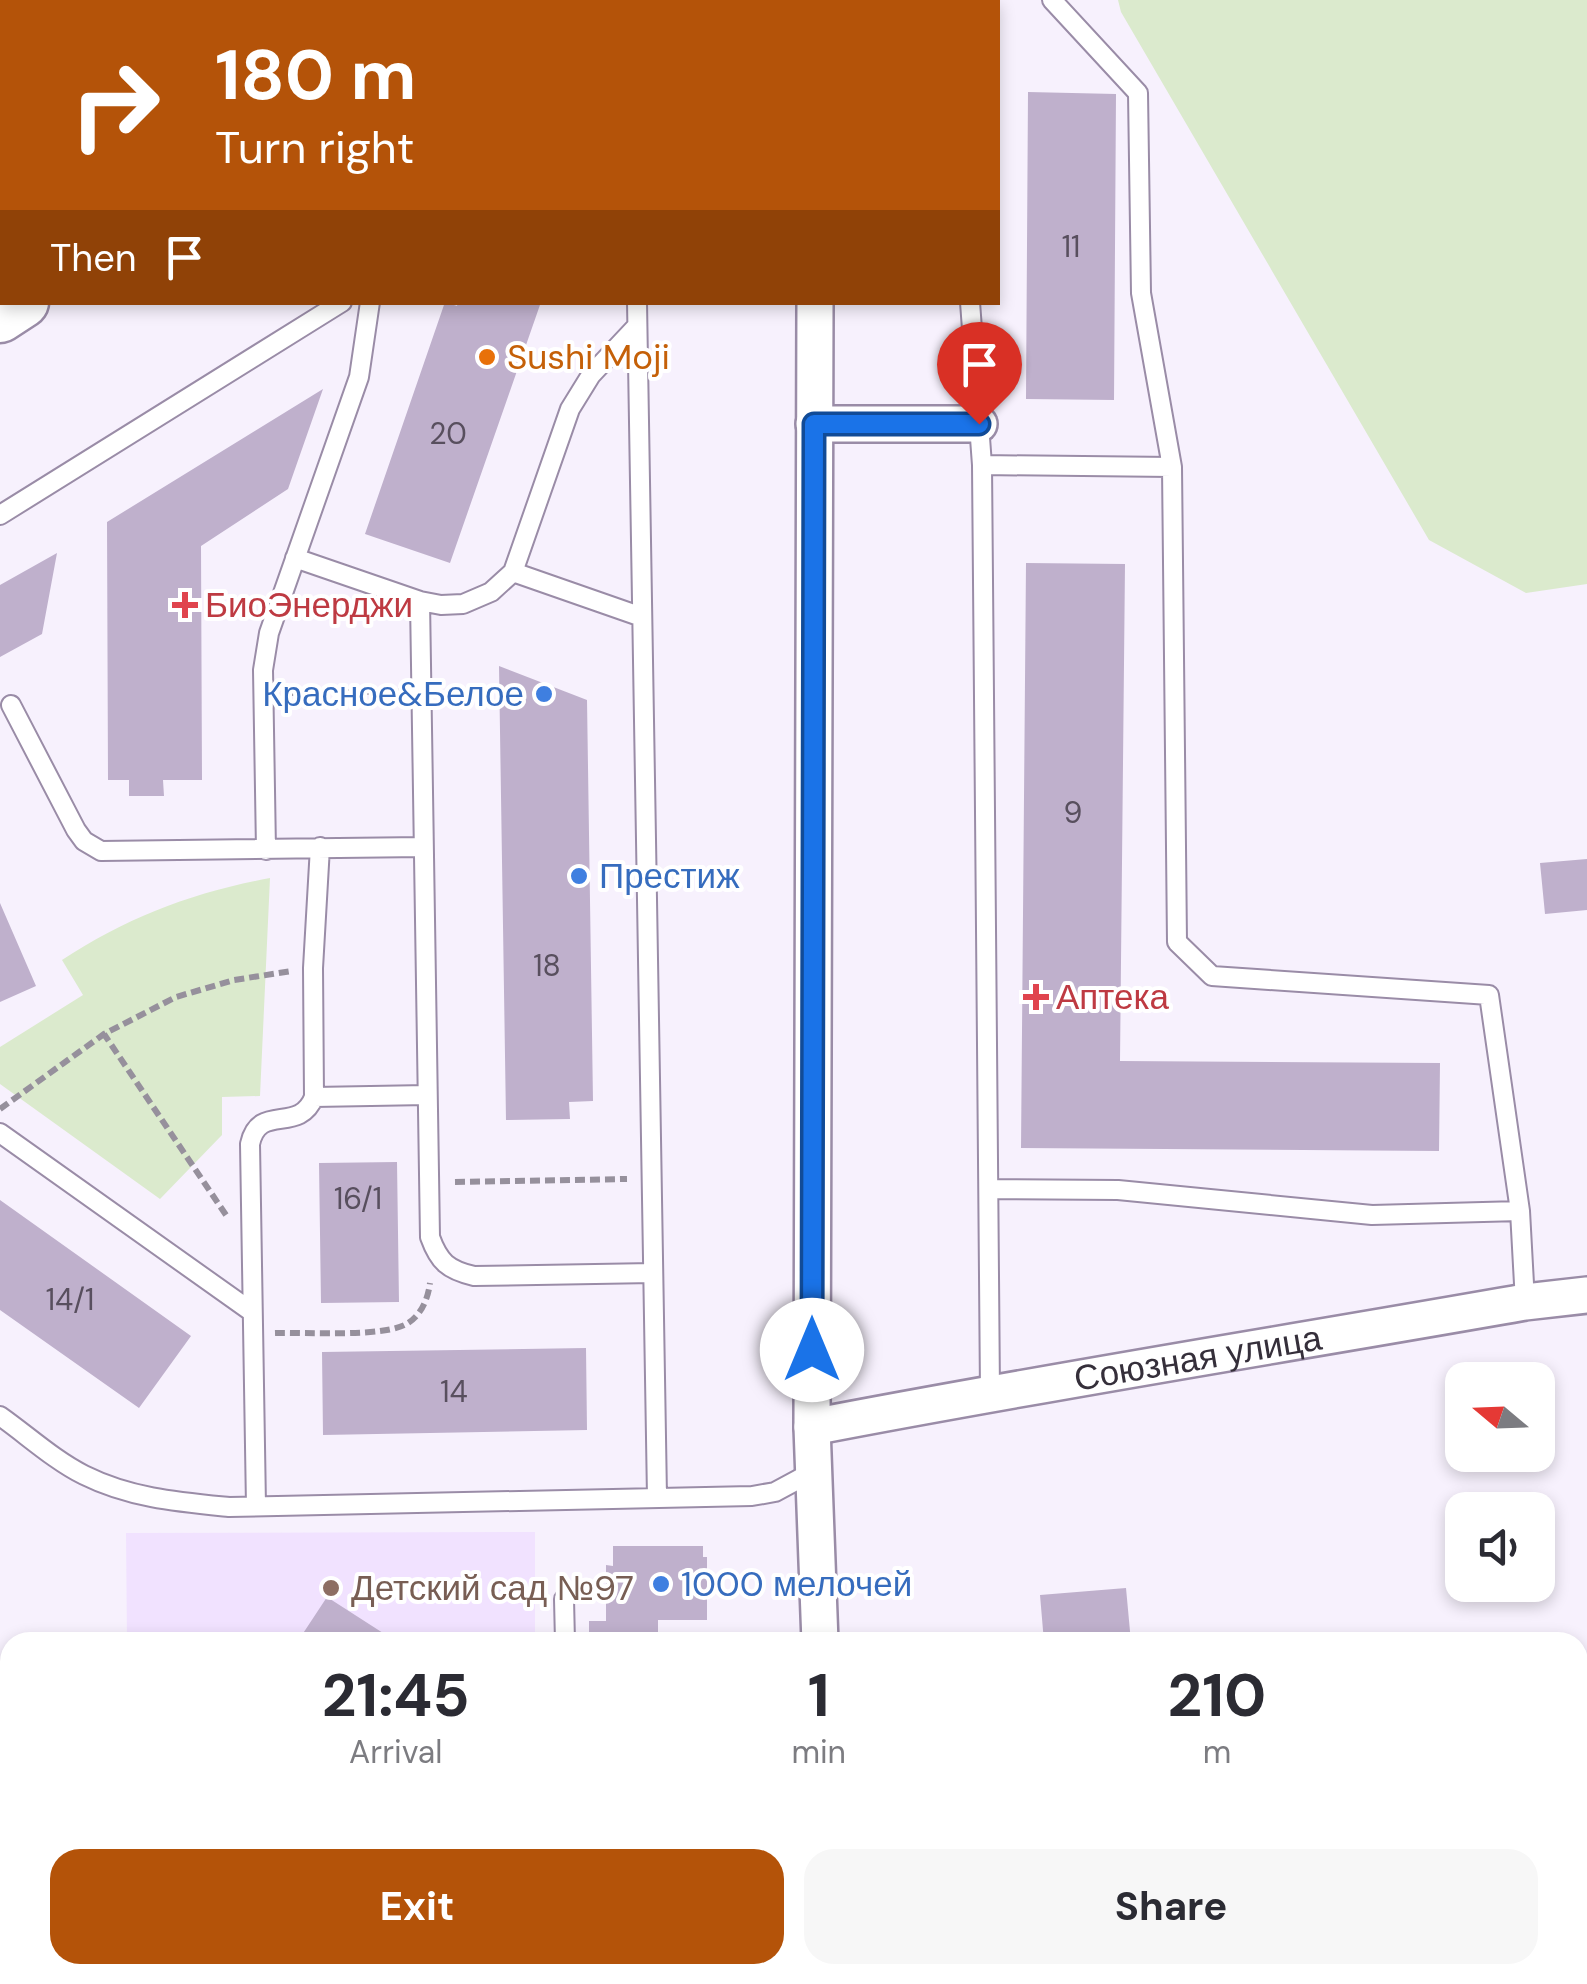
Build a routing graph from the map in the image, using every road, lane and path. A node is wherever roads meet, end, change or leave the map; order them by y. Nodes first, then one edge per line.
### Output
1 (1052, 0) edge
2 (337, 305) edge
3 (370, 305) edge
4 (637, 305) edge
5 (815, 305) edge
6 (970, 305) edge
7 (637, 326) junction
8 (814, 424) junction
9 (979, 424) junction
10 (982, 465) junction
11 (1172, 466) junction
12 (0, 515) edge
13 (295, 558) junction
14 (513, 572) junction
15 (420, 601) junction
16 (642, 617) junction
17 (421, 690) junction
18 (263, 693) junction
19 (11, 704) dead end
20 (320, 847) junction
21 (423, 848) junction
22 (266, 850) junction
23 (313, 968) junction
24 (104, 1034) junction
25 (427, 1096) junction
26 (314, 1097) junction
27 (0, 1108) edge
28 (0, 1133) edge
29 (652, 1178) junction
30 (428, 1182) junction
31 (990, 1189) junction
32 (1520, 1211) junction
33 (430, 1236) junction
34 (252, 1253) junction
35 (653, 1272) junction
36 (1587, 1295) edge
37 (1525, 1302) junction
38 (252, 1312) junction
39 (253, 1334) junction
40 (990, 1392) junction
41 (0, 1416) edge
42 (812, 1427) junction
43 (814, 1470) junction
44 (658, 1498) junction
45 (256, 1506) junction
46 (564, 1599) dead end
47 (565, 1632) edge
48 (820, 1632) edge

1 - 11 lane
2 - 12 lane
3 - 13 lane
4 - 7 lane
5 - 8 street
6 - 9 lane
7 - 14 lane
7 - 16 lane
8 - 9 street
8 - 42 street
9 - 10 lane
10 - 11 lane
10 - 31 lane
11 - 32 lane
13 - 15 lane
13 - 18 lane
14 - 15 lane
14 - 16 lane
15 - 17 lane
16 - 29 lane
17 - 18 path
17 - 21 lane
18 - 22 lane
19 - 22 lane
20 - 21 lane
20 - 22 lane
20 - 23 lane
21 - 25 lane
23 - 24 path
23 - 26 lane
24 - 27 path
24 - 34 path
25 - 26 lane
25 - 30 lane
26 - 34 lane
28 - 38 lane
29 - 30 path
29 - 35 lane
30 - 33 lane
31 - 32 lane
31 - 40 lane
32 - 37 lane
33 - 35 lane
33 - 39 path
34 - 38 lane
35 - 44 lane
36 - 37 street, Союзная улица
37 - 40 street, Союзная улица
38 - 39 lane
39 - 45 lane
40 - 42 street, Союзная улица
41 - 45 lane
42 - 43 street
43 - 44 lane
43 - 48 street
44 - 45 lane
46 - 47 lane

